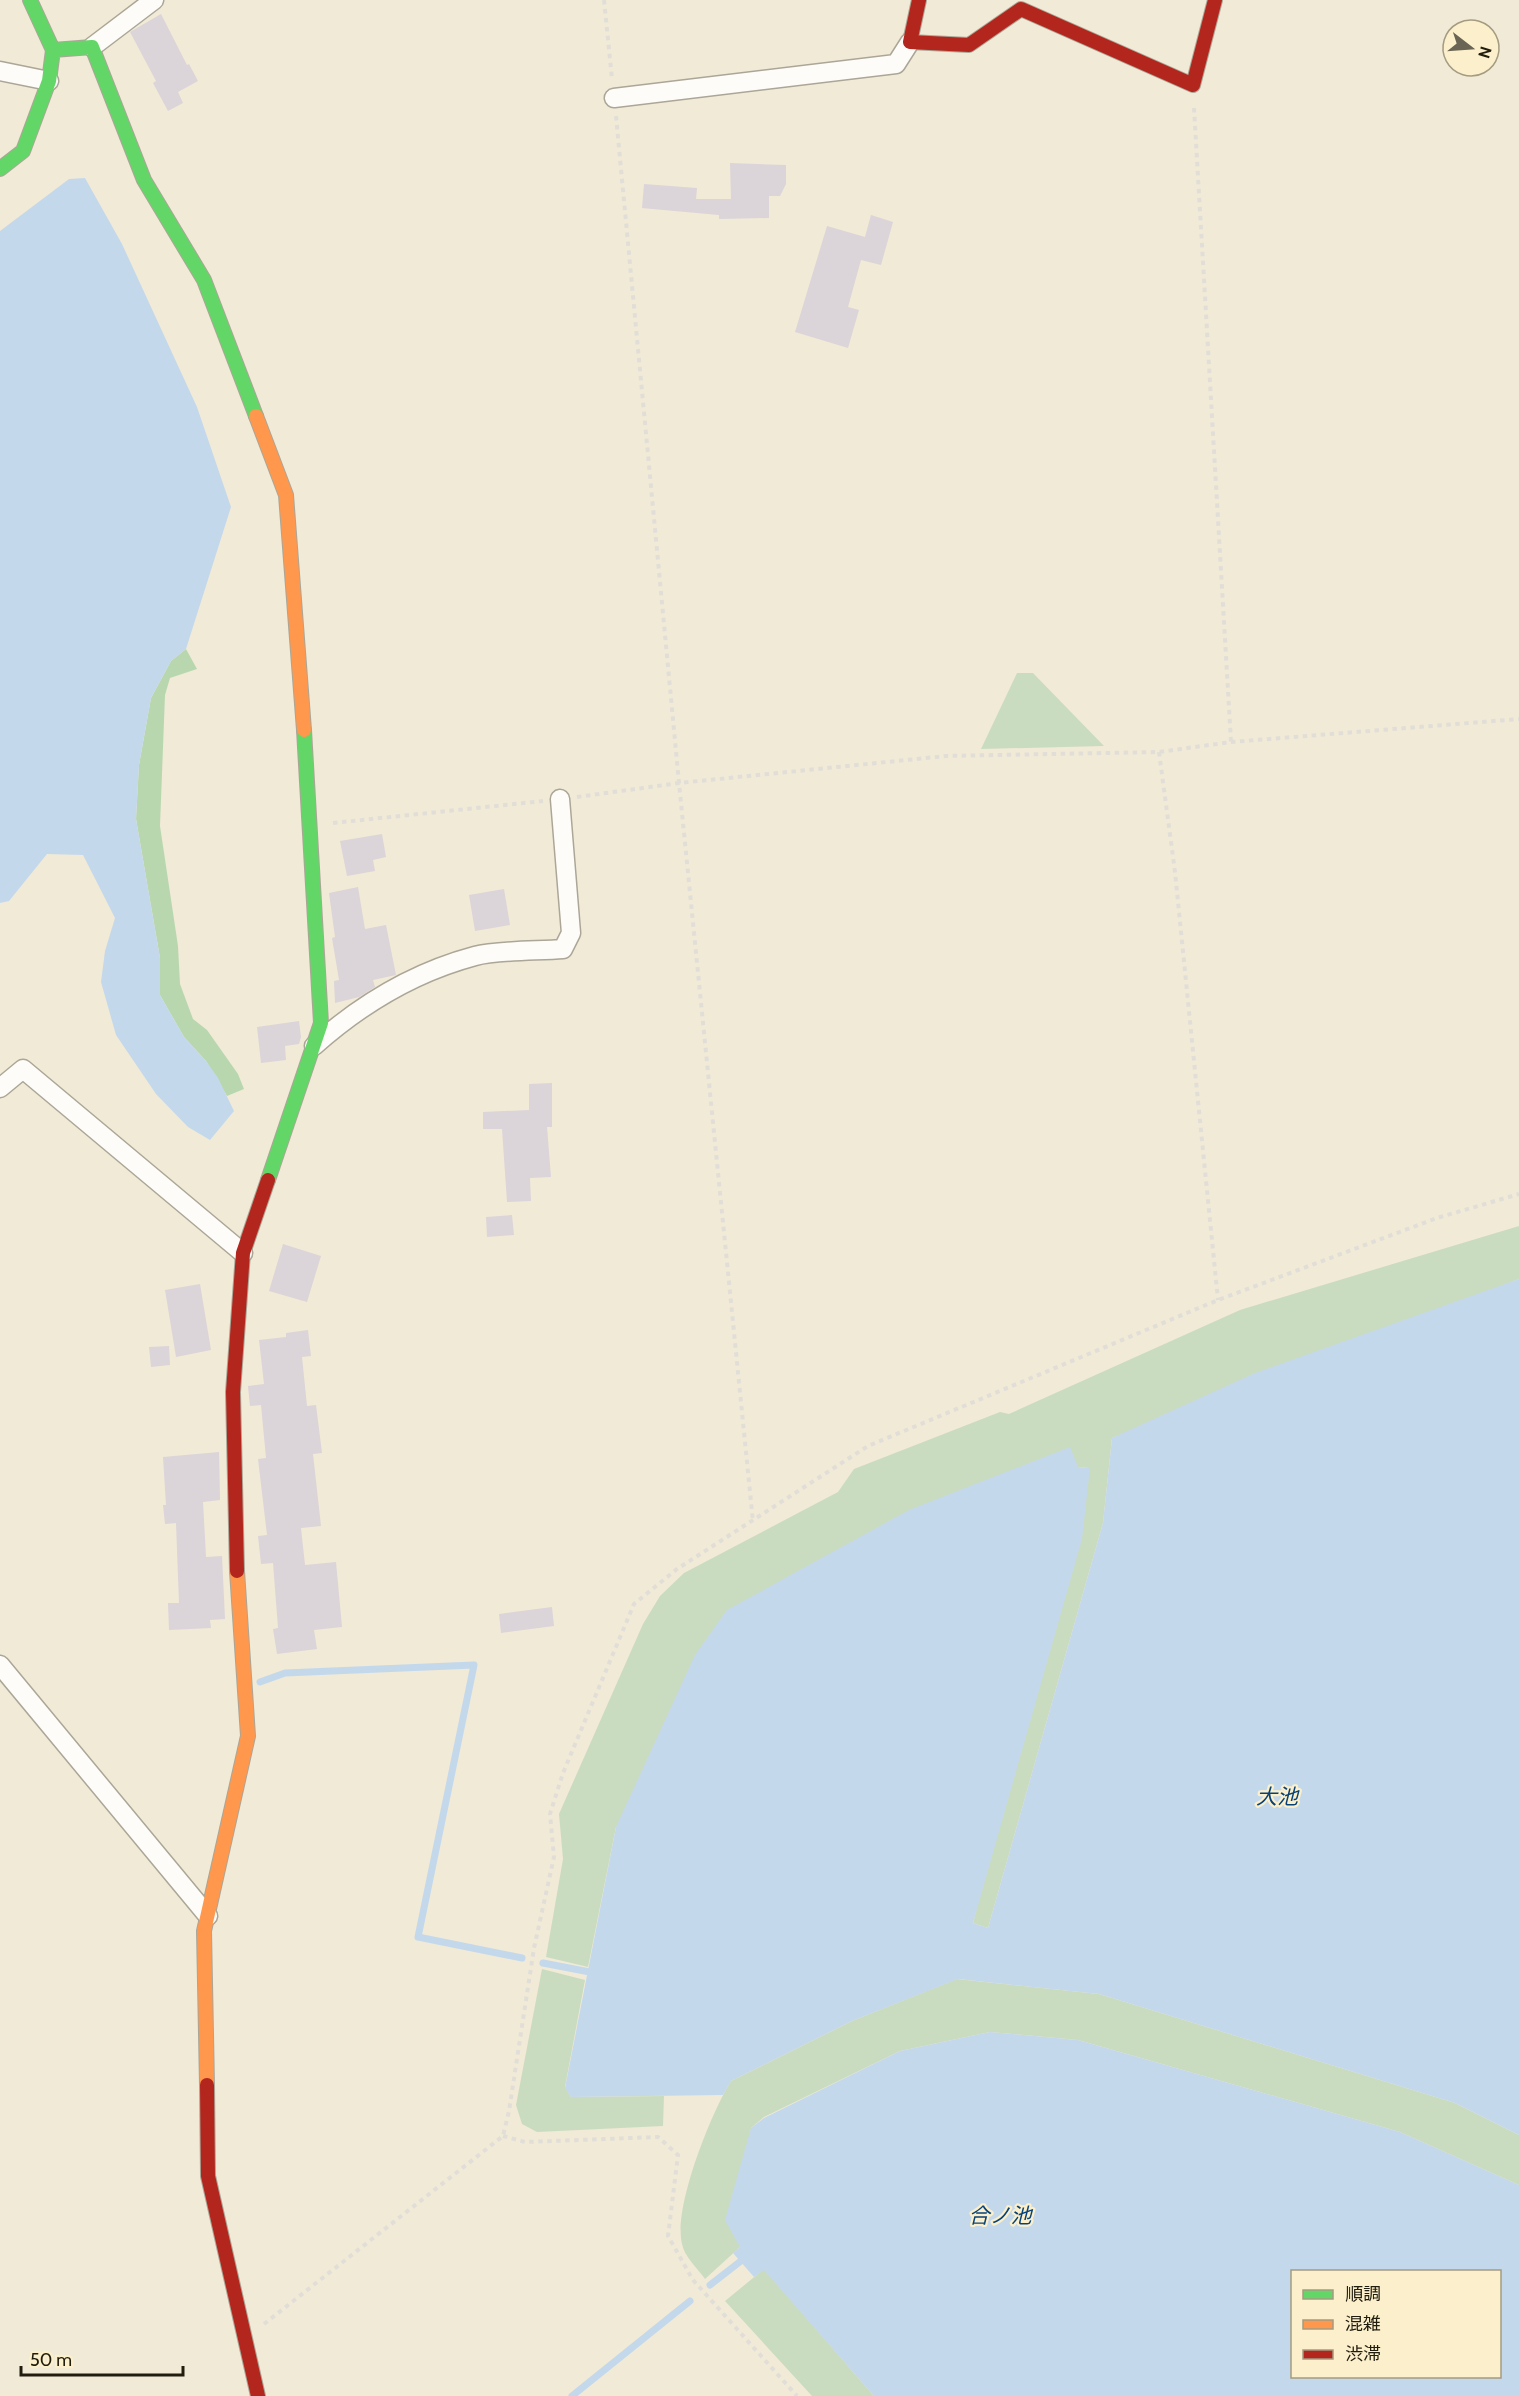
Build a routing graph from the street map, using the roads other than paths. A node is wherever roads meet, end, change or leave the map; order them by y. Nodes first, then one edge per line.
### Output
1 (30, 0) edge
2 (154, 0) edge
3 (920, 0) edge
4 (1215, 0) edge
5 (910, 42) junction
6 (92, 48) junction
7 (53, 50) junction
8 (0, 71) edge
9 (49, 81) junction
10 (614, 98) road end
11 (0, 169) edge
12 (560, 799) road end
13 (314, 1046) junction
14 (0, 1088) edge
15 (243, 1253) junction
16 (0, 1665) edge
17 (208, 1916) junction
18 (258, 2396) edge

1 - 7 street
2 - 6 street
3 - 5 street
4 - 5 street
5 - 10 street
6 - 7 street
6 - 13 street
7 - 9 street
8 - 9 street
9 - 11 street
12 - 13 street
13 - 15 street
14 - 15 street
15 - 17 street
16 - 17 street
17 - 18 street

